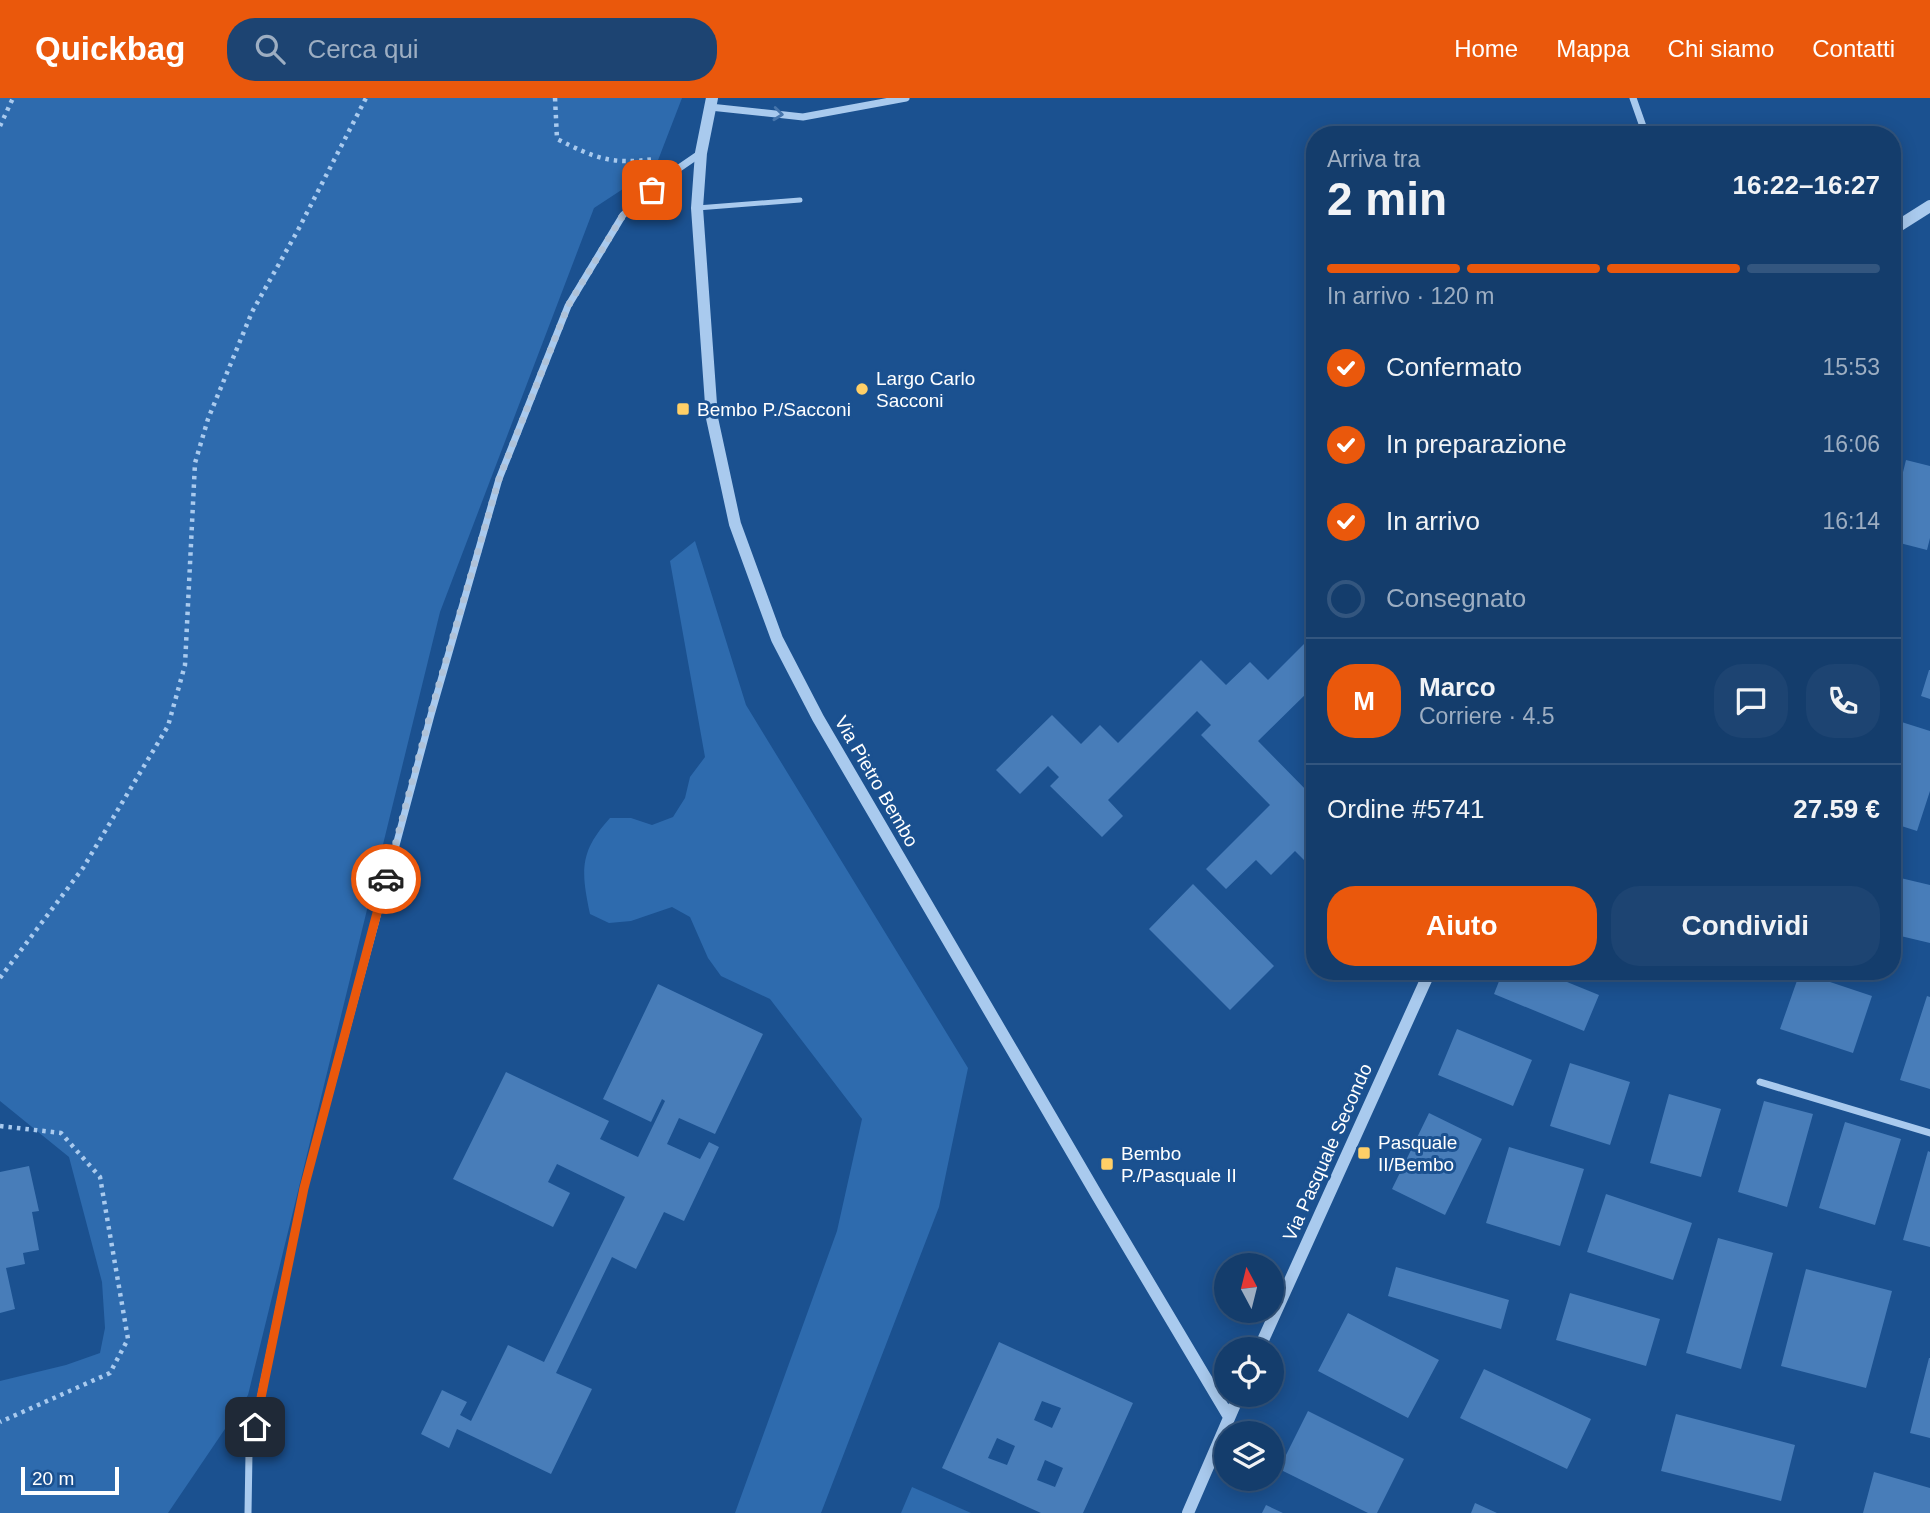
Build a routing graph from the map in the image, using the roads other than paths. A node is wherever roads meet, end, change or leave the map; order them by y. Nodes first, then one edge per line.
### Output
1 (1633, 98) edge
2 (904, 99) edge
3 (711, 102) edge
4 (1643, 126) edge
5 (701, 153) junction
6 (800, 200) dead end
7 (1930, 205) edge
8 (697, 208) junction
9 (1901, 224) edge
10 (1426, 980) edge
11 (1760, 1082) dead end
12 (1930, 1133) edge
13 (1264, 1337) edge
14 (1234, 1407) edge
15 (1229, 1417) junction
16 (248, 1513) edge
17 (1188, 1513) edge

1 - 4 street
3 -> 2 street
3 - 5 street, Via Pietro Bembo
5 - 8 street, Via Pietro Bembo
5 - 16 street
6 - 8 lane
7 - 9 street
8 - 15 street, Via Pietro Bembo
10 - 13 street, Via Pasquale Secondo
11 - 12 street
14 - 15 street
15 - 17 street

